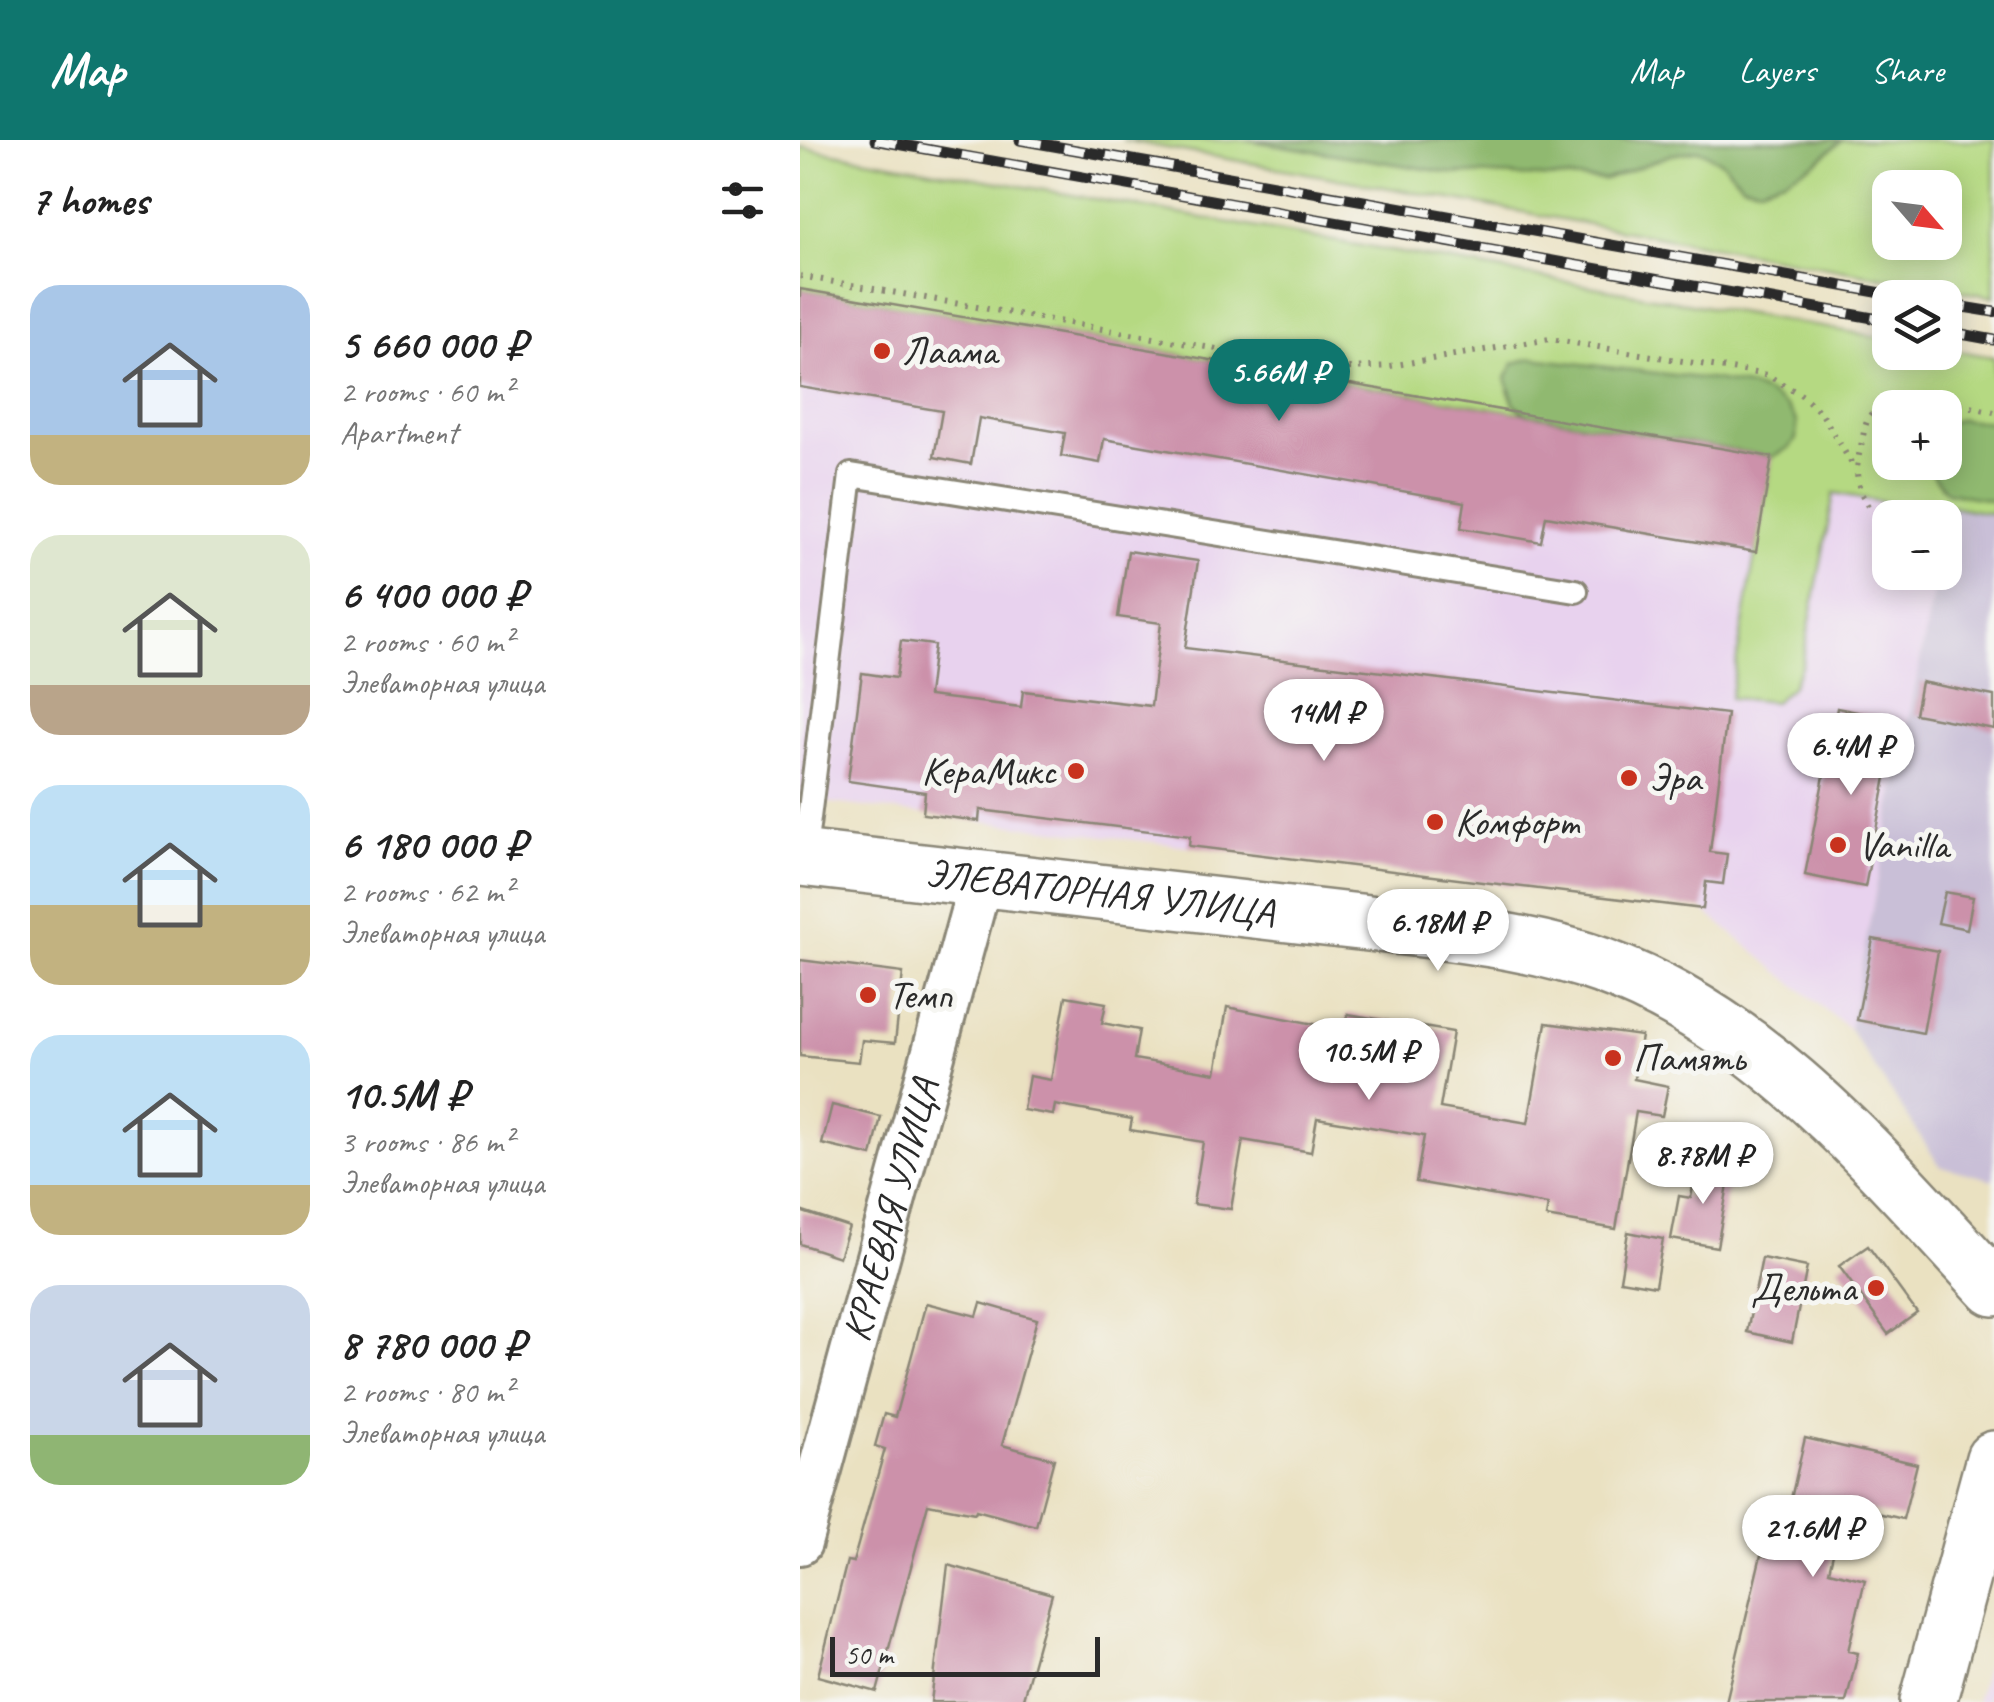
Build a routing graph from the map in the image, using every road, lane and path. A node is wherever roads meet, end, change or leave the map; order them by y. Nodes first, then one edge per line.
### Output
1 (800, 276) edge
2 (1994, 412) edge
3 (1856, 468) junction
4 (1868, 506) dead end
5 (1576, 591) dead end
6 (802, 858) edge
7 (981, 879) junction
8 (1994, 1288) edge
9 (1994, 1459) edge
10 (800, 1543) edge
11 (1928, 1702) edge

1 - 3 path
2 - 3 path
3 - 4 path
5 - 6 lane
6 - 7 street, ЭЛЕВАТОРНАЯ УЛИЦА
7 - 8 street, ЭЛЕВАТОРНАЯ УЛИЦА
7 - 10 street, КРАЕВАЯ УЛИЦА
9 - 11 street

